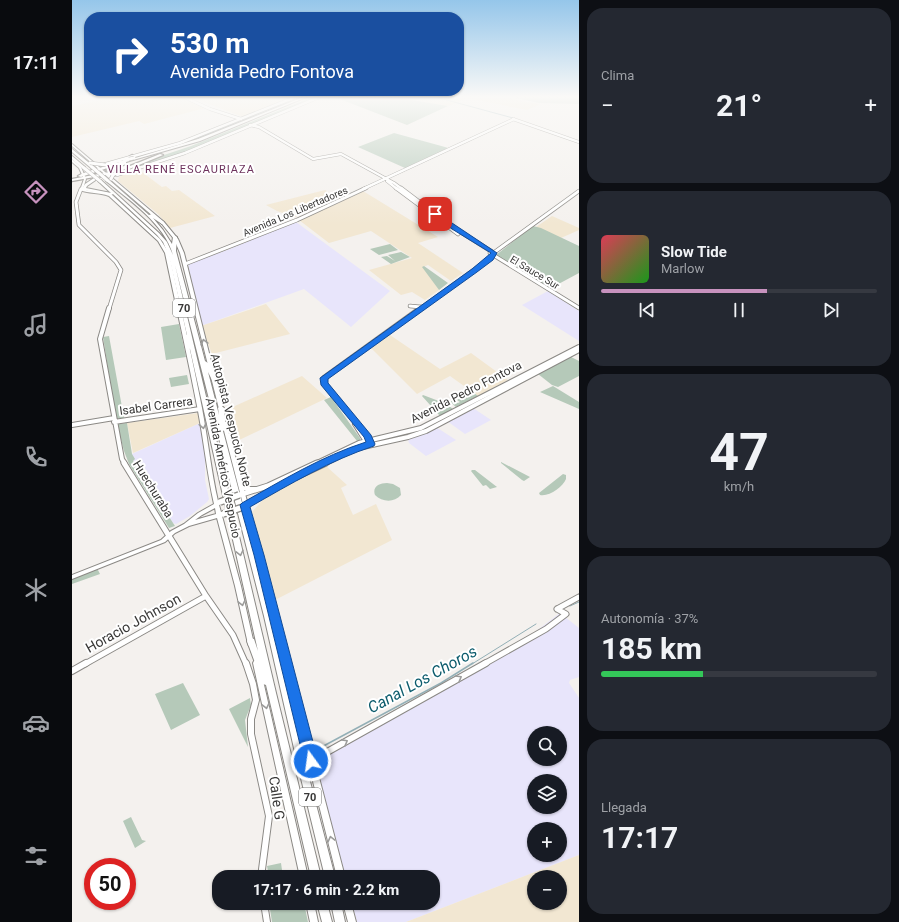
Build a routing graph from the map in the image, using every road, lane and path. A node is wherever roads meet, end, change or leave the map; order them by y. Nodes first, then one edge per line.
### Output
1 (190, 139) edge
2 (206, 139) edge
3 (217, 139) edge
4 (279, 139) edge
5 (468, 139) edge
6 (199, 140) joint
7 (194, 144) junction
8 (72, 145) edge
9 (177, 148) junction
10 (72, 150) edge
11 (162, 156) junction
12 (134, 157) junction
13 (72, 159) edge
14 (169, 159) junction
15 (121, 163) junction
16 (92, 164) junction
17 (108, 164) junction
18 (136, 164) junction
19 (99, 167) junction
20 (143, 167) junction
21 (124, 168) junction
22 (83, 169) junction
23 (117, 175) junction
24 (84, 176) junction
25 (109, 176) junction
26 (100, 179) junction
27 (387, 179) junction
28 (72, 180) edge
29 (81, 189) junction
30 (85, 192) junction
31 (577, 192) edge
32 (78, 193) junction
33 (117, 197) junction
34 (74, 203) edge
35 (138, 206) junction
36 (163, 223) junction
37 (151, 228) junction
38 (460, 233) junction
39 (175, 237) junction
40 (159, 240) junction
41 (174, 252) junction
42 (493, 254) junction
43 (184, 263) junction
44 (410, 306) dead end
45 (422, 307) junction
46 (579, 308) edge
47 (185, 336) junction
48 (579, 347) edge
49 (579, 350) edge
50 (201, 354) junction
51 (196, 361) junction
52 (214, 379) junction
53 (221, 408) junction
54 (200, 409) junction
55 (114, 420) junction
56 (72, 425) edge
57 (391, 438) junction
58 (369, 442) junction
59 (224, 446) junction
60 (240, 486) junction
61 (259, 490) junction
62 (241, 494) junction
63 (218, 503) junction
64 (244, 506) junction
65 (221, 515) junction
66 (207, 520) junction
67 (187, 525) junction
68 (221, 525) junction
69 (169, 536) junction
70 (72, 577) edge
71 (206, 596) junction
72 (579, 597) edge
73 (251, 641) junction
74 (284, 652) junction
75 (72, 671) edge
76 (272, 693) junction
77 (292, 723) junction
78 (253, 746) joint
79 (311, 761) junction
80 (262, 870) edge
81 (302, 870) edge
82 (314, 870) edge
83 (328, 870) edge
84 (339, 870) edge
85 (265, 910) edge
86 (311, 910) edge
87 (324, 910) edge
88 (337, 910) edge
89 (349, 910) edge
90 (267, 922) edge
91 (314, 922) edge
92 (327, 922) edge
93 (340, 922) edge
94 (352, 922) edge

1 - 12 street
2 - 7 highway
3 - 14 street
4 - 27 street
5 - 27 street, Avenida Los Libertadores
6 - 9 highway
6 - 25 highway
7 - 9 highway
7 - 11 highway
8 - 16 main road, Avenida Américo Vespucio
9 - 12 highway
9 - 15 highway
9 - 21 highway
9 - 25 highway
10 - 16 highway, Autopista Vespucio Norte / 70
11 - 14 street
11 - 18 main road
12 - 15 main road
12 - 17 street
12 - 17 highway, bridge
13 - 22 highway, Autopista Vespucio Norte / 70
14 - 20 street
15 - 19 main road
16 - 17 highway, bridge
16 - 19 main road, Avenida Américo Vespucio
16 - 25 highway, Autopista Vespucio Norte / 70, bridge
17 - 19 street
18 - 20 main road
18 - 21 main road
19 - 22 main road
19 - 24 main road
19 - 25 main road, Avenida Américo Vespucio
20 - 23 street
21 - 23 main road
21 - 25 main road
21 - 25 highway, bridge
22 - 24 main road
22 - 26 highway, Autopista Vespucio Norte / 70, bridge
23 - 25 street
23 - 25 main road
24 - 25 main road
24 - 28 main road
24 - 29 main road
25 - 35 highway, Autopista Vespucio Norte / 70
25 - 36 main road, Avenida Américo Vespucio
26 - 33 highway, Autopista Vespucio Norte / 70
26 - 33 highway
27 - 38 street
27 - 38 street
27 - 43 street, Avenida Los Libertadores
29 - 30 main road
29 - 32 street, Huechuraba
30 - 32 street
30 - 40 main road, Avenida Américo Vespucio
31 - 42 street
32 - 34 street, Huechuraba
33 - 37 highway, Autopista Vespucio Norte / 70
34 - 55 street, Huechuraba
35 - 36 highway
35 - 41 highway, Autopista Vespucio Norte / 70
36 - 39 main road, Avenida Américo Vespucio
37 - 40 highway
37 - 51 highway, Autopista Vespucio Norte / 70
38 - 42 street, El Sauce Sur
39 - 41 highway
39 - 43 main road, Avenida Américo Vespucio
40 - 47 main road, Avenida Américo Vespucio
41 - 50 highway, Autopista Vespucio Norte / 70
42 - 45 street
42 - 46 street, El Sauce Sur
52 -> 43 main road, Avenida Américo Vespucio
44 - 45 street
45 - 58 street
47 - 51 highway
47 - 54 main road, Avenida Américo Vespucio
48 - 57 street, Avenida Pedro Fontova
49 - 57 street, Avenida Pedro Fontova
50 - 52 highway
50 - 59 highway, Autopista Vespucio Norte / 70
51 -> 76 highway, Autopista Vespucio Norte / 70
52 - 53 main road, Avenida Américo Vespucio
53 - 59 highway
53 - 60 main road, Avenida Américo Vespucio
54 - 55 street, Isabel Carrera
54 -> 63 main road, Avenida Américo Vespucio
55 - 56 street, Isabel Carrera
55 - 69 street, Huechuraba
57 - 58 street, Avenida Pedro Fontova
58 - 61 street, Avenida Pedro Fontova
58 - 64 street, Avenida Pedro Fontova
59 - 77 highway, Autopista Vespucio Norte / 70
60 - 61 main road
60 - 62 main road, Avenida Américo Vespucio
61 - 62 street, Avenida Pedro Fontova
62 - 63 main road, Avenida Pedro Fontova, bridge
62 - 64 main road, Avenida Américo Vespucio
63 - 65 main road, Avenida Américo Vespucio
63 - 67 main road, Avenida Pedro Fontova
64 - 65 main road, Avenida Pedro Fontova, bridge
64 - 74 main road, Avenida Américo Vespucio
65 - 66 main road, Avenida Pedro Fontova
65 - 68 main road, Avenida Américo Vespucio
66 - 67 main road, Avenida Pedro Fontova
66 - 68 main road
67 - 69 main road, Avenida Pedro Fontova
68 -> 73 main road, Avenida Américo Vespucio
69 - 70 main road, Avenida Pedro Fontova
69 - 71 street, Huechuraba
71 - 75 street, Horacio Johnson
71 - 78 street, Huechuraba
79 -> 72 street
73 - 76 highway
73 -> 81 main road, Avenida Américo Vespucio
74 - 77 highway
74 - 79 main road, Avenida Américo Vespucio
76 - 82 highway, Autopista Vespucio Norte / 70
77 - 83 highway, Autopista Vespucio Norte / 70
78 - 80 street, Calle G
84 -> 79 main road, Avenida Américo Vespucio
85 - 90 street
86 - 91 main road
87 - 92 highway
88 - 93 highway
89 - 94 main road

